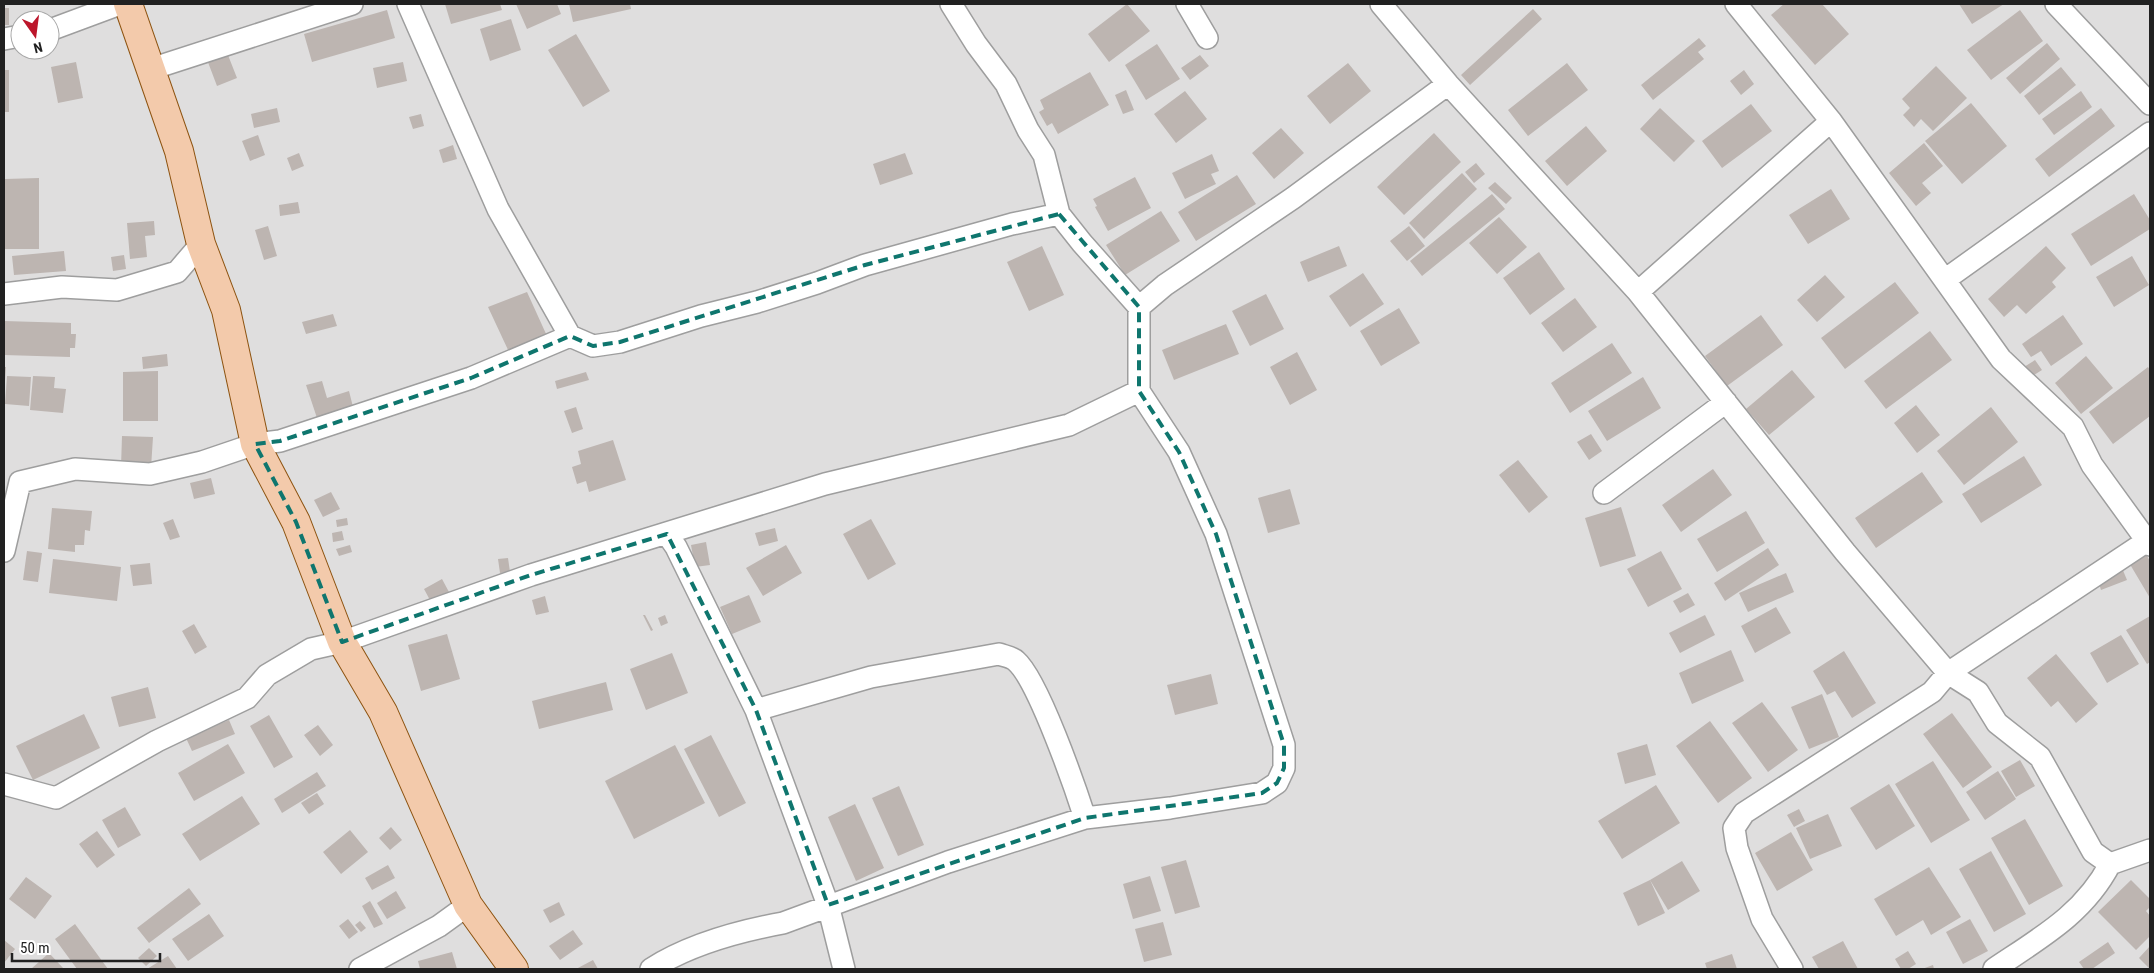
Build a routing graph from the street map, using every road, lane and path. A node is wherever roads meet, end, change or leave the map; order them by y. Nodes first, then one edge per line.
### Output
1 (120, 4) edge
2 (128, 4) edge
3 (352, 4) edge
4 (408, 4) edge
5 (951, 4) edge
6 (1187, 4) edge
7 (1381, 4) edge
8 (1736, 4) edge
9 (2056, 4) edge
10 (60, 26) edge
11 (1207, 38) dead end
12 (151, 69) junction
13 (1448, 84) junction
14 (2150, 104) edge
15 (1831, 121) junction
16 (2150, 133) edge
17 (1059, 214) junction
18 (201, 244) junction
19 (1946, 279) junction
20 (1638, 292) junction
21 (4, 294) edge
22 (1139, 307) junction
23 (570, 336) junction
24 (1139, 391) junction
25 (1726, 402) junction
26 (255, 444) junction
27 (12, 480) edge
28 (1604, 493) dead end
29 (667, 534) junction
30 (2149, 543) edge
31 (4, 551) edge
32 (342, 642) junction
33 (1948, 673) junction
34 (756, 710) junction
35 (4, 784) edge
36 (1085, 818) junction
37 (2150, 850) edge
38 (2110, 864) junction
39 (468, 905) junction
40 (828, 905) junction
41 (360, 969) edge
42 (514, 969) edge
43 (651, 969) edge
44 (844, 969) edge
45 (1792, 969) edge
46 (1994, 969) edge

1 - 10 street
2 - 12 main road
3 - 12 street
4 - 23 street
5 - 17 street
6 - 11 street
7 - 13 street
8 - 15 street
9 - 14 street
12 - 18 main road
13 - 20 street
13 - 22 street
15 - 19 street
15 - 20 street
16 - 19 street
17 - 22 street
17 - 23 street
18 - 21 street
18 - 26 main road
19 - 30 street
20 - 25 street
22 - 24 street
23 - 26 street
24 - 29 street
24 - 36 street
25 - 28 street
25 - 33 street
26 - 27 street
26 - 32 main road
27 - 31 street
29 - 32 street
29 - 34 street
30 - 33 street
32 - 35 street
32 - 39 main road
33 - 38 street
33 - 45 street
34 - 36 street
34 - 40 street
36 - 40 street
37 - 38 street
38 - 46 street
39 - 41 street
39 - 42 main road
40 - 43 street
40 - 44 street

